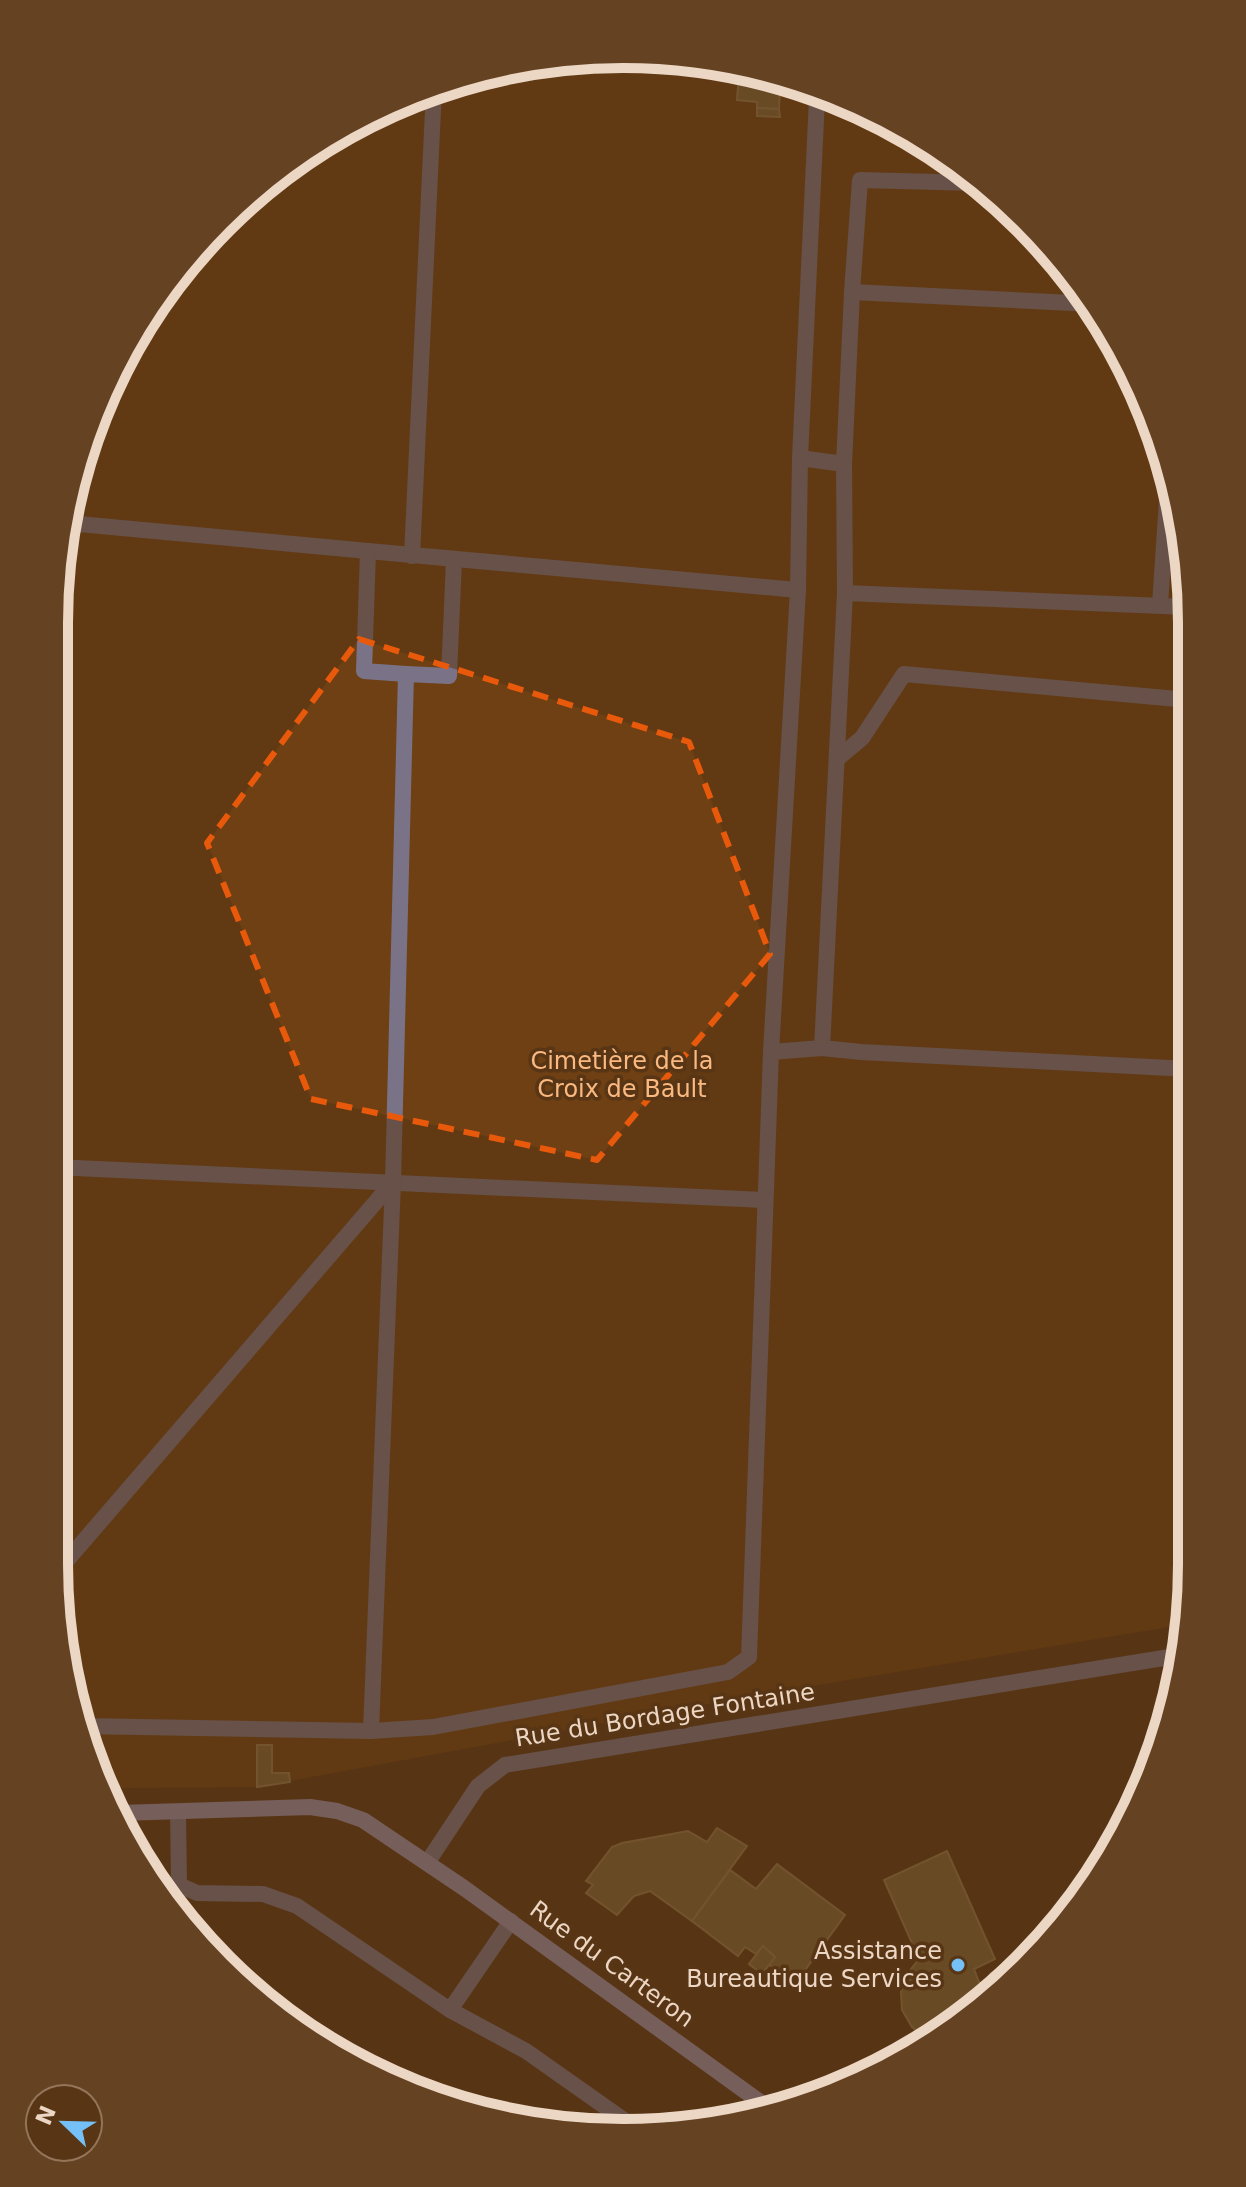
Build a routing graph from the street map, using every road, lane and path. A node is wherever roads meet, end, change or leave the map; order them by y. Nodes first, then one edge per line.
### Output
1 (433, 101) edge
2 (817, 103) edge
3 (960, 183) edge
4 (852, 292) junction
5 (1076, 303) edge
6 (800, 458) junction
7 (844, 464) junction
8 (1166, 512) edge
9 (78, 524) edge
10 (368, 551) junction
11 (412, 556) junction
12 (454, 560) junction
13 (798, 590) junction
14 (845, 593) junction
15 (1160, 605) junction
16 (1178, 606) edge
17 (406, 674) junction
18 (1178, 699) edge
19 (837, 759) junction
20 (822, 1048) junction
21 (771, 1052) junction
22 (1178, 1068) edge
23 (68, 1168) edge
24 (393, 1182) junction
25 (765, 1200) junction
26 (68, 1559) edge
27 (1169, 1657) edge
28 (92, 1726) edge
29 (371, 1731) junction
30 (178, 1812) junction
31 (127, 1813) edge
32 (427, 1863) junction
33 (511, 1921) junction
34 (450, 2010) junction
35 (760, 2102) edge
36 (622, 2119) edge

1 - 11 street
2 - 6 street
3 - 4 street
4 - 5 street
4 - 7 street
6 - 7 street
6 - 13 street
7 - 14 street
8 - 15 street
9 - 10 street
10 - 11 street
10 - 17 street
11 - 12 street
12 - 13 street
12 - 17 street
13 - 21 street
14 - 15 street
14 - 19 street
15 - 16 street
17 - 24 street
18 - 19 street
19 - 20 street
20 - 21 street
20 - 22 street
21 - 25 street
23 - 24 street
24 - 25 street
24 - 26 street
24 - 29 street
25 - 29 street
27 - 32 street, Rue du Bordage Fontaine
28 - 29 street
30 - 31 street
30 - 32 street
30 - 34 street
32 - 33 street, Rue du Carteron
33 - 34 street
33 - 35 street, Rue du Carteron
34 - 36 street

